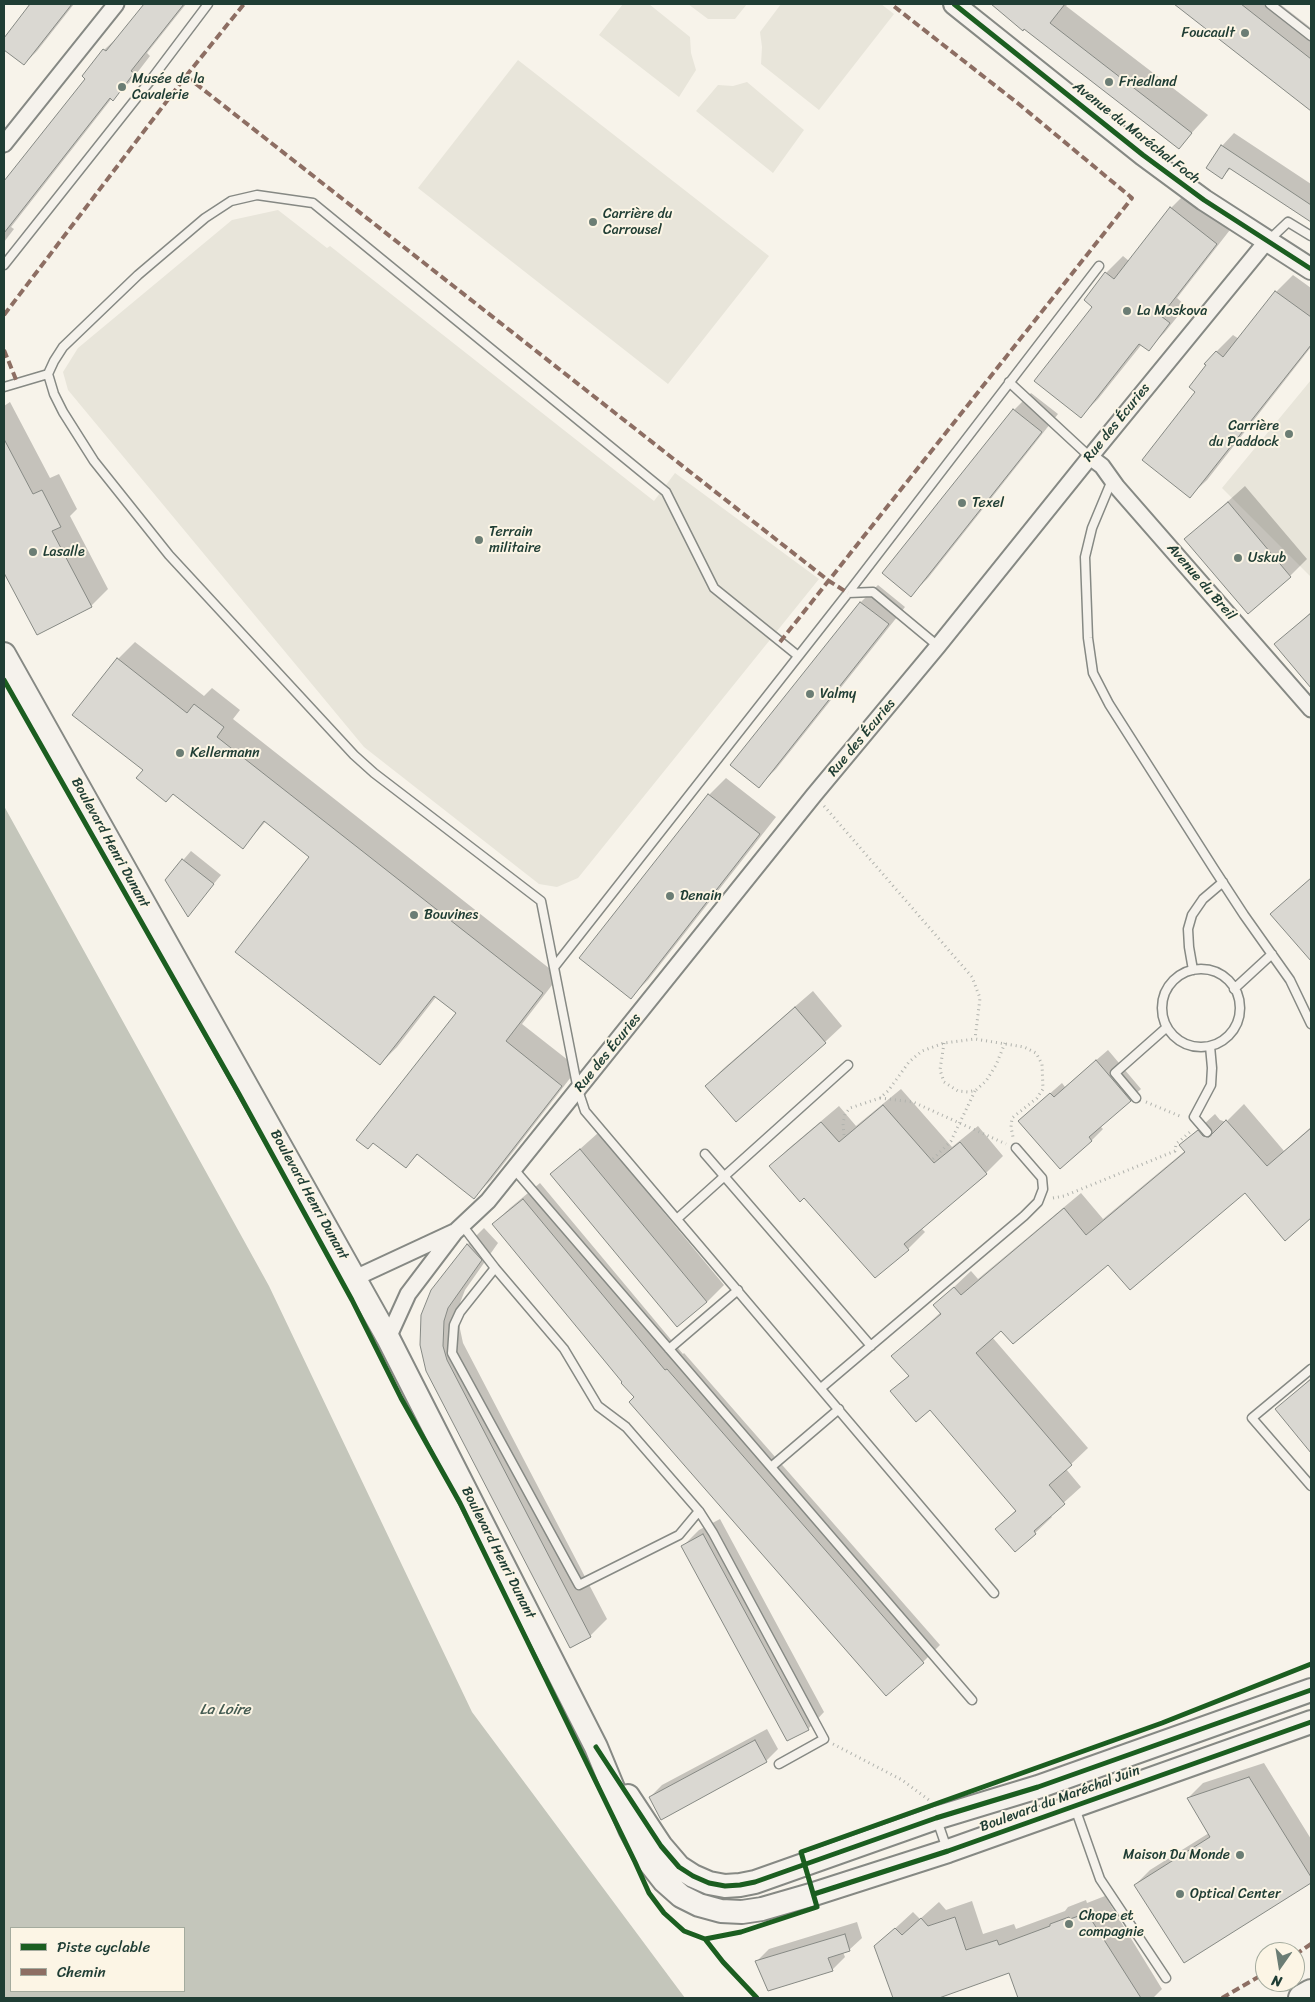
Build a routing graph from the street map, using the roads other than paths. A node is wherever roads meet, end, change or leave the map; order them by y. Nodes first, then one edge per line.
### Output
1 (116, 4) edge
2 (208, 4) edge
3 (954, 4) edge
4 (1270, 4) edge
5 (1311, 36) edge
6 (4, 144) edge
7 (1311, 236) edge
8 (1266, 242) junction
9 (4, 265) edge
10 (1099, 266) dead end
11 (1311, 270) edge
12 (48, 374) junction
13 (1009, 382) junction
14 (4, 387) edge
15 (1090, 457) junction
16 (1112, 480) junction
17 (848, 593) junction
18 (938, 646) junction
19 (4, 654) edge
20 (797, 655) junction
21 (1311, 708) edge
22 (1222, 882) junction
23 (1272, 954) junction
24 (555, 966) junction
25 (1193, 970) junction
26 (1234, 989) junction
27 (1311, 1024) edge
28 (1167, 1027) junction
29 (1210, 1046) junction
30 (848, 1065) dead end
31 (578, 1090) junction
32 (1136, 1098) road end
33 (1207, 1132) dead end
34 (1016, 1148) road end
35 (705, 1154) dead end
36 (513, 1168) junction
37 (725, 1176) junction
38 (678, 1218) junction
39 (459, 1228) junction
40 (495, 1268) junction
41 (355, 1278) junction
42 (738, 1290) junction
43 (388, 1338) junction
44 (871, 1346) junction
45 (669, 1349) junction
46 (1311, 1369) edge
47 (821, 1388) junction
48 (839, 1409) junction
49 (771, 1467) junction
50 (1311, 1486) edge
51 (699, 1511) junction
52 (994, 1593) dead end
53 (1311, 1690) edge
54 (972, 1700) dead end
55 (1311, 1722) edge
56 (596, 1747) junction
57 (779, 1764) dead end
58 (1074, 1806) junction
59 (932, 1810) junction
60 (948, 1851) junction
61 (1166, 1978) dead end
62 (1311, 1993) edge
63 (1302, 1998) edge

1 - 6 street
2 - 9 lane
3 - 8 street, Avenue du Maréchal Foch
4 - 5 lane
7 - 8 lane
8 - 11 street, Avenue du Maréchal Foch
8 - 15 street, Rue des Écuries
10 - 13 lane
12 - 14 lane
12 - 20 lane
12 - 24 lane
13 - 15 lane
13 - 17 lane
15 - 16 street, Avenue du Breil
15 - 18 street, Rue des Écuries
16 - 21 street, Avenue du Breil
16 - 22 lane
17 - 18 lane
17 - 20 lane
18 - 31 street, Rue des Écuries
19 - 41 main road, Boulevard Henri Dunant
20 - 24 lane
22 - 23 lane
22 - 25 lane
23 - 26 lane
23 - 27 lane
24 - 31 lane
25 - 26 lane
25 - 28 lane
26 - 29 lane
28 - 29 lane
28 - 32 lane
29 - 33 lane
30 - 37 lane
31 - 36 street, Rue des Écuries
31 - 38 lane
34 - 44 lane
35 - 37 lane
36 - 39 street, Rue des Écuries
36 - 45 lane
37 - 38 lane
37 - 44 lane
38 - 42 lane
39 - 40 lane
39 - 41 street, Rue des Écuries
39 - 43 street, Rue des Écuries
40 - 51 lane
40 - 51 lane
41 - 43 main road, Boulevard Henri Dunant
42 - 45 lane
42 - 47 lane
43 - 56 main road, Boulevard Henri Dunant
44 - 47 lane
45 - 49 lane
46 - 50 lane
47 - 48 lane
48 - 49 lane
48 - 52 lane
49 - 54 lane
51 - 57 lane
53 - 59 main road, Boulevard du Maréchal Juin
55 - 58 main road, Boulevard du Maréchal Juin
56 - 59 main road, Boulevard du Maréchal Juin
56 - 60 main road, Boulevard du Maréchal Juin
58 - 60 main road, Boulevard du Maréchal Juin
58 - 61 lane
59 - 60 lane
62 - 63 highway

